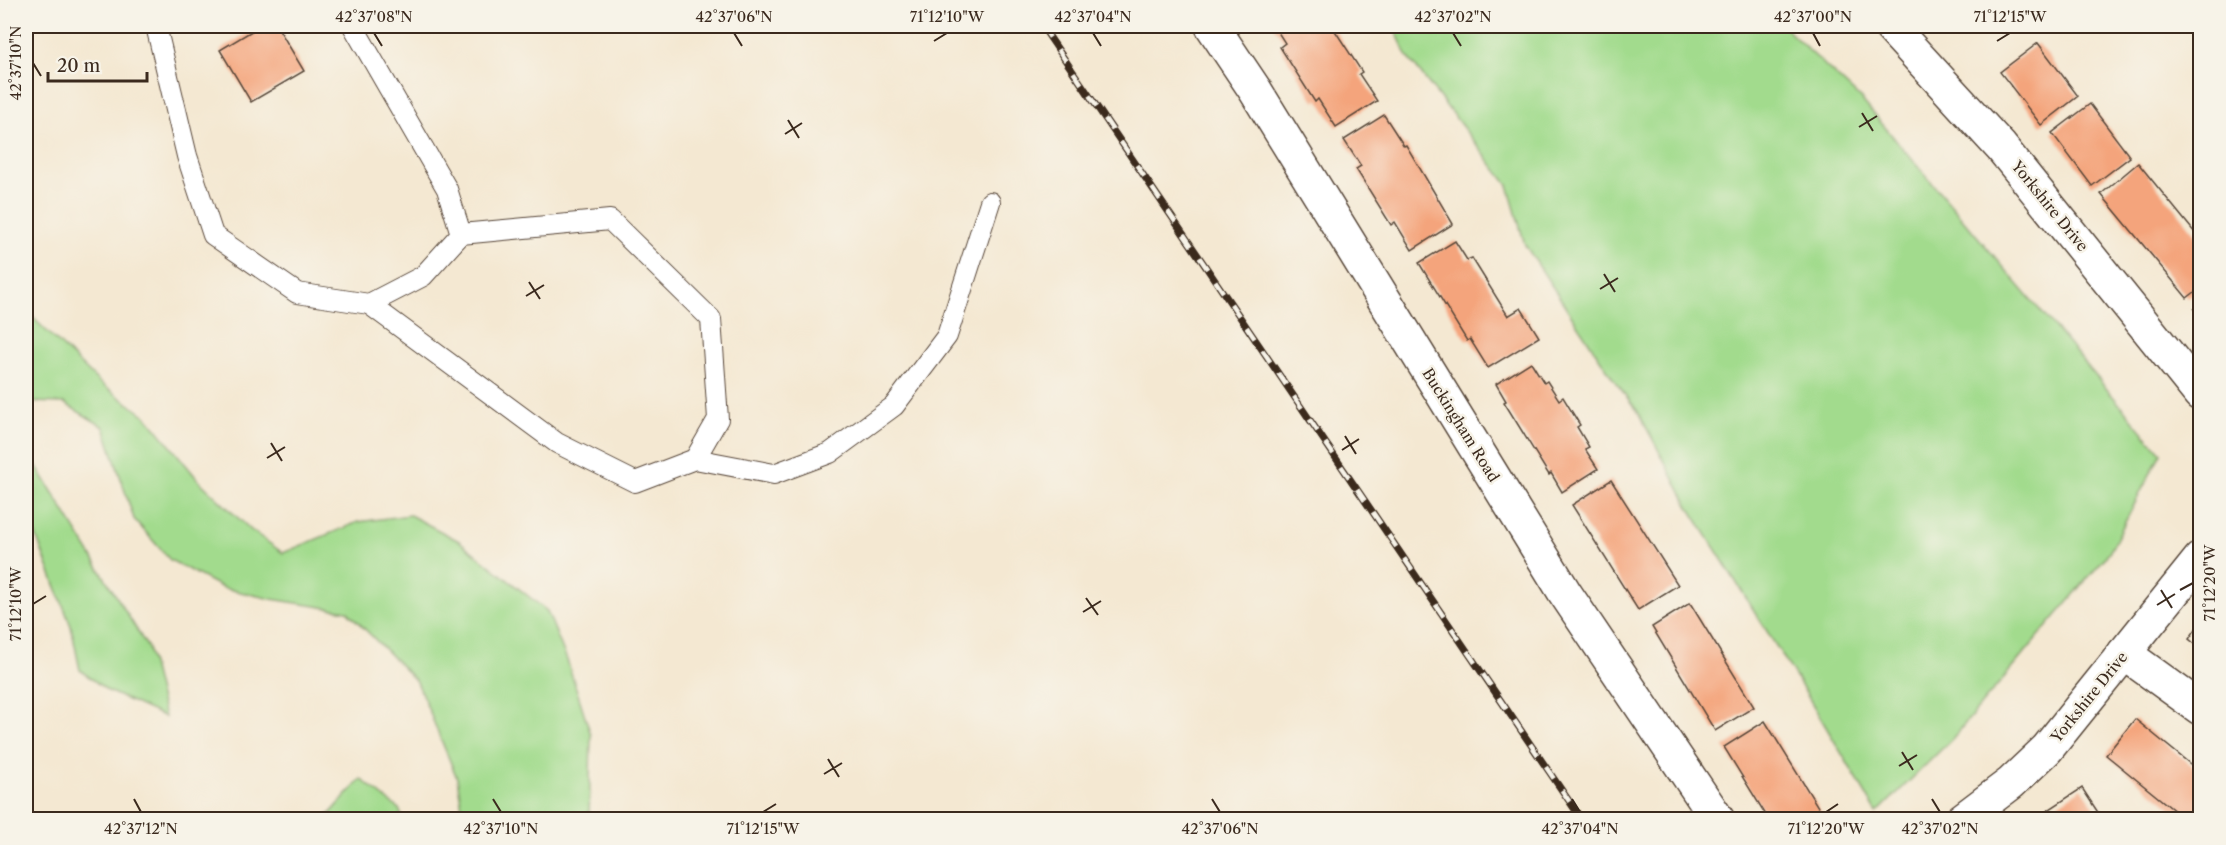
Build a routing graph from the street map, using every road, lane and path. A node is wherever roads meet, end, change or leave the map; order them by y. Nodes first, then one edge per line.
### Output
1 (156, 26) edge
2 (353, 26) edge
3 (1212, 26) edge
4 (1890, 26) edge
5 (990, 202) dead end
6 (460, 234) junction
7 (369, 304) junction
8 (2200, 394) edge
9 (695, 459) junction
10 (2200, 559) edge
11 (2124, 653) junction
12 (2200, 708) edge
13 (1718, 819) edge
14 (1962, 819) edge

1 - 7 lane
2 - 6 lane
3 - 13 street, Buckingham Road
4 - 8 street, Yorkshire Drive
5 - 9 lane
6 - 7 lane
6 - 9 lane
7 - 9 lane
10 - 11 street, Yorkshire Drive
11 - 12 street
11 - 14 street, Yorkshire Drive

